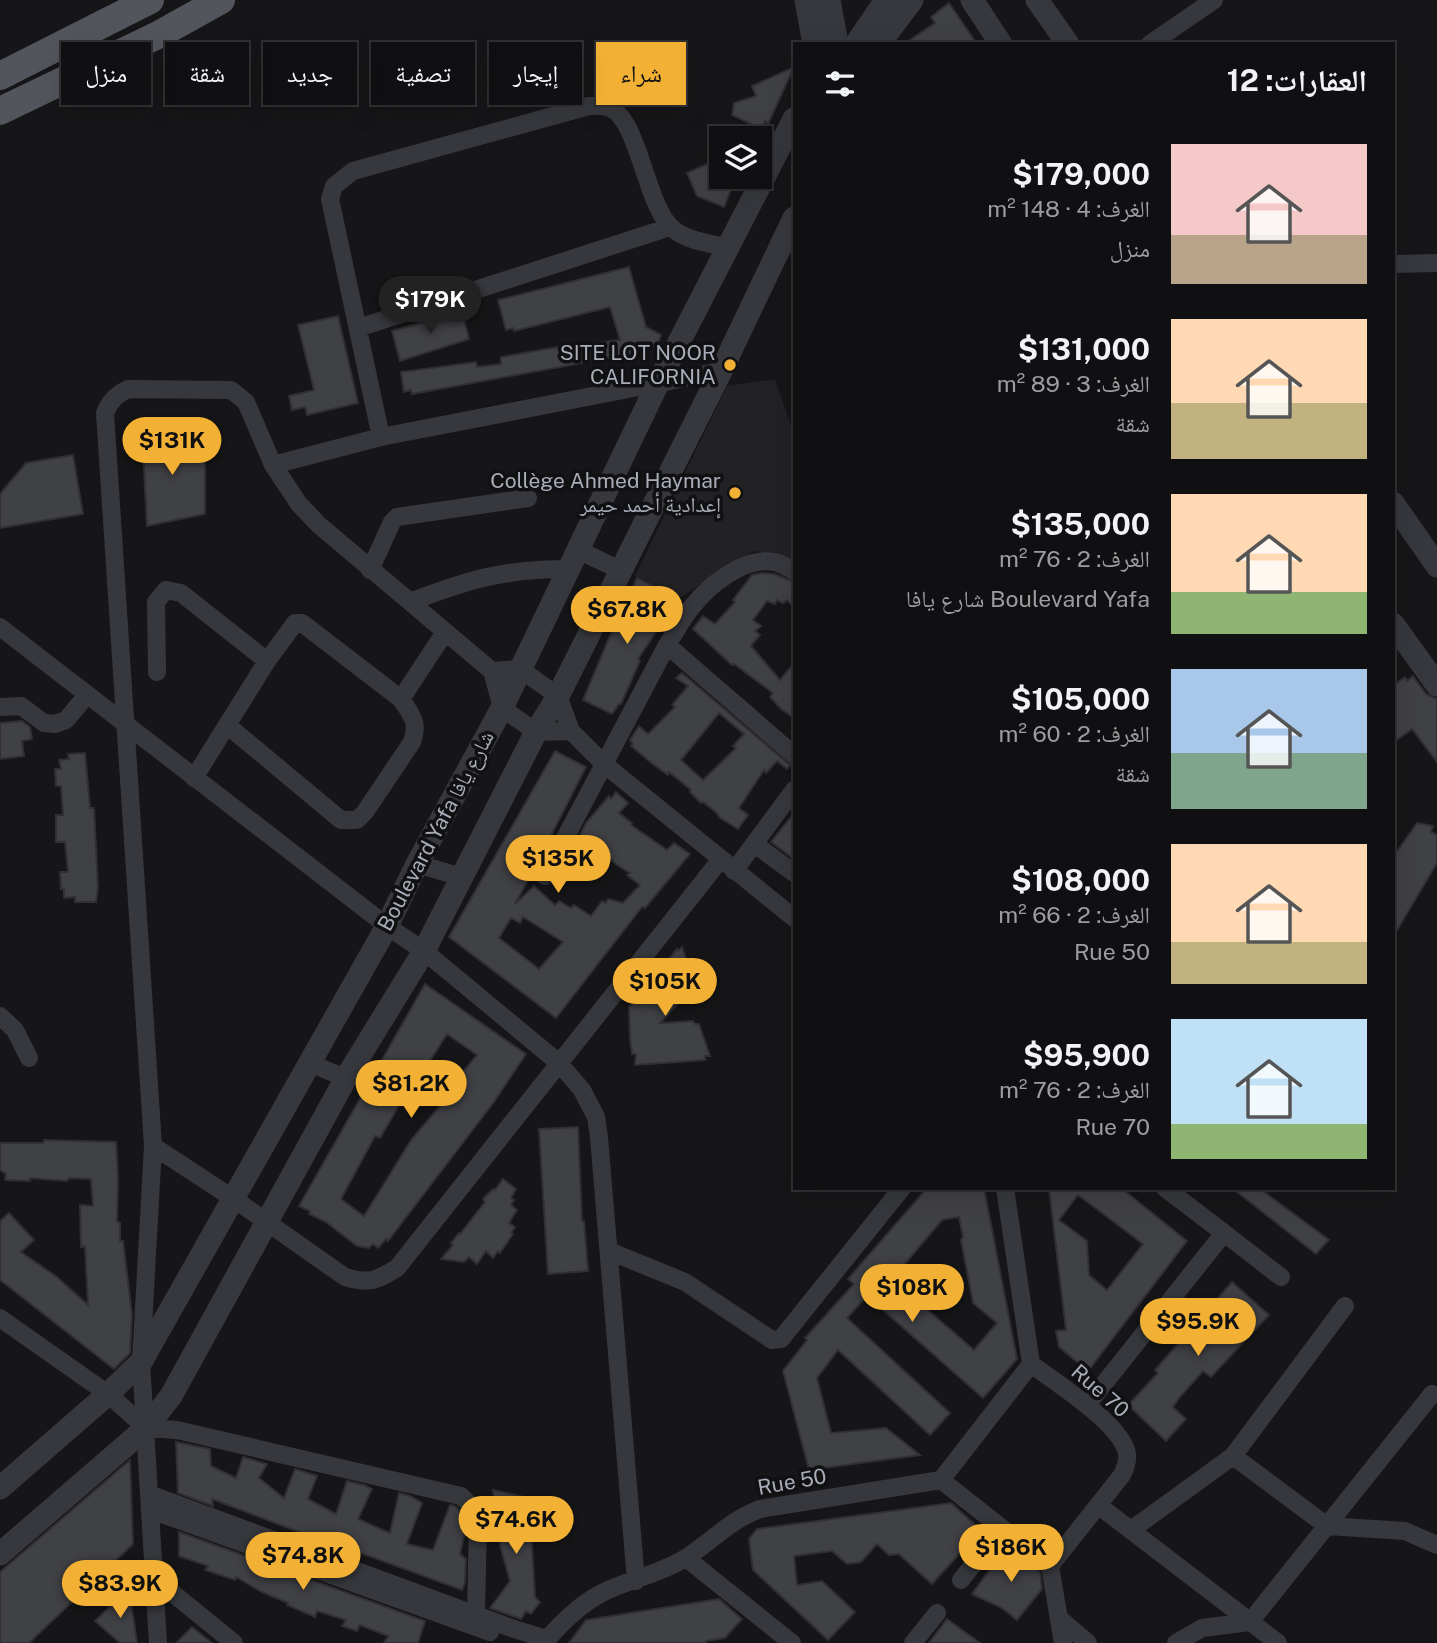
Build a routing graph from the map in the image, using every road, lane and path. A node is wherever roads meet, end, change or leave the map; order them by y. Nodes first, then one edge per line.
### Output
1 (221, 0) edge
2 (806, 0) edge
3 (829, 0) edge
4 (886, 0) edge
5 (912, 0) edge
6 (972, 0) edge
7 (1037, 0) edge
8 (1214, 0) edge
9 (140, 3) edge
10 (814, 42) edge
11 (837, 42) edge
12 (857, 42) edge
13 (880, 42) edge
14 (1000, 42) edge
15 (1067, 42) edge
16 (1153, 42) edge
17 (0, 76) edge
18 (0, 111) edge
19 (793, 121) edge
20 (793, 220) edge
21 (670, 227) junction
22 (728, 248) junction
23 (1437, 263) edge
24 (1395, 264) edge
25 (358, 328) junction
26 (721, 371) junction
27 (659, 382) junction
28 (381, 437) junction
29 (273, 465) junction
30 (528, 498) dead end
31 (1395, 506) edge
32 (574, 559) junction
33 (1437, 566) edge
34 (370, 570) junction
35 (621, 570) junction
36 (793, 571) edge
37 (410, 602) junction
38 (0, 627) edge
39 (1395, 627) edge
40 (445, 632) junction
41 (667, 646) junction
42 (267, 661) junction
43 (520, 669) junction
44 (492, 671) junction
45 (157, 672) dead end
46 (1437, 685) edge
47 (87, 695) junction
48 (558, 696) junction
49 (401, 699) junction
50 (0, 707) edge
51 (502, 708) junction
52 (227, 725) junction
53 (126, 726) junction
54 (571, 731) junction
55 (536, 732) junction
56 (793, 754) edge
57 (604, 764) junction
58 (194, 778) junction
59 (793, 791) edge
60 (793, 805) edge
61 (760, 848) junction
62 (417, 864) junction
63 (731, 868) junction
64 (793, 872) edge
65 (545, 876) dead end
66 (461, 877) junction
67 (793, 917) edge
68 (387, 926) junction
69 (424, 951) junction
70 (0, 1016) edge
71 (29, 1058) dead end
72 (309, 1063) junction
73 (559, 1063) junction
74 (346, 1079) junction
75 (153, 1146) junction
76 (900, 1190) edge
77 (1005, 1190) edge
78 (1168, 1190) edge
79 (234, 1199) junction
80 (267, 1223) junction
81 (1224, 1233) junction
82 (609, 1251) junction
83 (1281, 1277) dead end
84 (1345, 1307) dead end
85 (0, 1318) edge
86 (141, 1362) junction
87 (1031, 1364) junction
88 (108, 1394) junction
89 (1432, 1394) dead end
90 (1087, 1405) junction
91 (146, 1428) junction
92 (1233, 1456) junction
93 (941, 1480) junction
94 (0, 1488) edge
95 (150, 1502) junction
96 (1098, 1505) junction
97 (1327, 1526) junction
98 (1002, 1528) junction
99 (1131, 1531) junction
100 (1437, 1545) edge
101 (0, 1555) edge
102 (686, 1558) junction
103 (1050, 1566) junction
104 (154, 1578) junction
105 (961, 1580) dead end
106 (636, 1581) junction
107 (937, 1613) dead end
108 (476, 1614) junction
109 (1059, 1618) junction
110 (1250, 1622) junction
111 (545, 1641) edge
112 (158, 1643) edge
113 (234, 1643) edge
114 (521, 1643) edge
115 (792, 1643) edge
116 (913, 1643) edge
117 (1063, 1643) edge
118 (1088, 1643) edge
119 (1176, 1643) edge
120 (1278, 1643) edge

1 - 18 main road
2 - 10 street
3 - 11 street
4 - 12 street
5 - 13 street
6 - 14 street
7 - 15 street
8 - 16 street
9 - 17 main road
19 - 22 street, Boulevard Yafa شارع يافا
20 - 26 street, Boulevard Yafa شارع يافا
21 - 22 street
21 - 25 street
21 - 25 street
22 - 27 street, Boulevard Yafa شارع يافا
23 - 24 street
25 - 28 street
26 - 27 street
26 - 35 street, Boulevard Yafa شارع يافا
27 - 28 street
27 - 32 street, Boulevard Yafa شارع يافا
28 - 29 street
29 - 34 street
29 - 53 street
30 - 34 street
31 - 33 street
32 - 35 street
32 - 37 street
32 - 43 street, Boulevard Yafa شارع يافا
34 - 37 street
35 - 48 street, Boulevard Yafa شارع يافا
36 - 41 street
37 - 40 street
38 - 47 street
39 - 46 street
40 - 44 street
40 - 49 street
41 - 56 street
41 - 57 street
42 - 45 street
42 - 49 street
42 - 52 street
43 - 44 street
43 - 48 street
43 - 51 street, Boulevard Yafa شارع يافا
44 - 51 street
47 - 50 street
47 - 53 street
48 - 54 street
48 - 55 street, Boulevard Yafa شارع يافا
49 - 52 street
51 - 55 street
51 - 62 street, Boulevard Yafa شارع يافا
52 - 58 street
53 - 58 street
53 - 75 street
54 - 55 street
54 - 57 street
55 - 66 street, Boulevard Yafa شارع يافا
57 - 63 street
57 - 65 street
58 - 68 street
59 - 63 street
60 - 61 street
61 - 63 street
61 - 64 street
62 - 66 street
62 - 68 street, Boulevard Yafa شارع يافا
63 - 67 street
63 - 73 street
66 - 69 street, Boulevard Yafa شارع يافا
68 - 69 street
68 - 72 street, Boulevard Yafa شارع يافا
69 - 73 street
69 - 74 street, Boulevard Yafa شارع يافا
70 - 71 street
72 - 74 street
72 - 79 street, Boulevard Yafa شارع يافا
73 - 80 street
73 - 82 street
74 - 80 street, Boulevard Yafa شارع يافا
75 - 79 street
75 - 86 street
76 - 82 street
77 - 87 street
78 - 81 street
79 - 80 street
79 - 86 street, Boulevard Yafa شارع يافا
80 - 91 street, Boulevard Yafa شارع يافا
81 - 83 street
81 - 90 street
82 - 106 street
84 - 92 street
85 - 88 street
86 - 88 street, Boulevard Yafa شارع يافا
86 - 91 street
87 - 90 street, Rue 70
87 - 93 street
88 - 91 street
88 - 94 street, Boulevard Yafa شارع يافا
89 - 97 street
90 - 96 street, Rue 70
91 - 95 street
91 - 101 street, Boulevard Yafa شارع يافا
91 - 108 street
92 - 97 street
92 - 99 street
93 - 98 street
93 - 102 street, Rue 50
95 - 104 street
95 - 108 street
95 - 114 street
96 - 99 street
96 - 103 street, Rue 70
97 - 100 street
97 - 110 street
98 - 103 street
98 - 105 street
99 - 110 street
102 - 106 street, Rue 50
102 - 115 street
103 - 109 street
104 - 112 street
104 - 113 street
106 - 111 street, Rue 50
107 - 116 street
108 - 111 street
109 - 117 street
109 - 118 street
110 - 119 street
110 - 120 street

